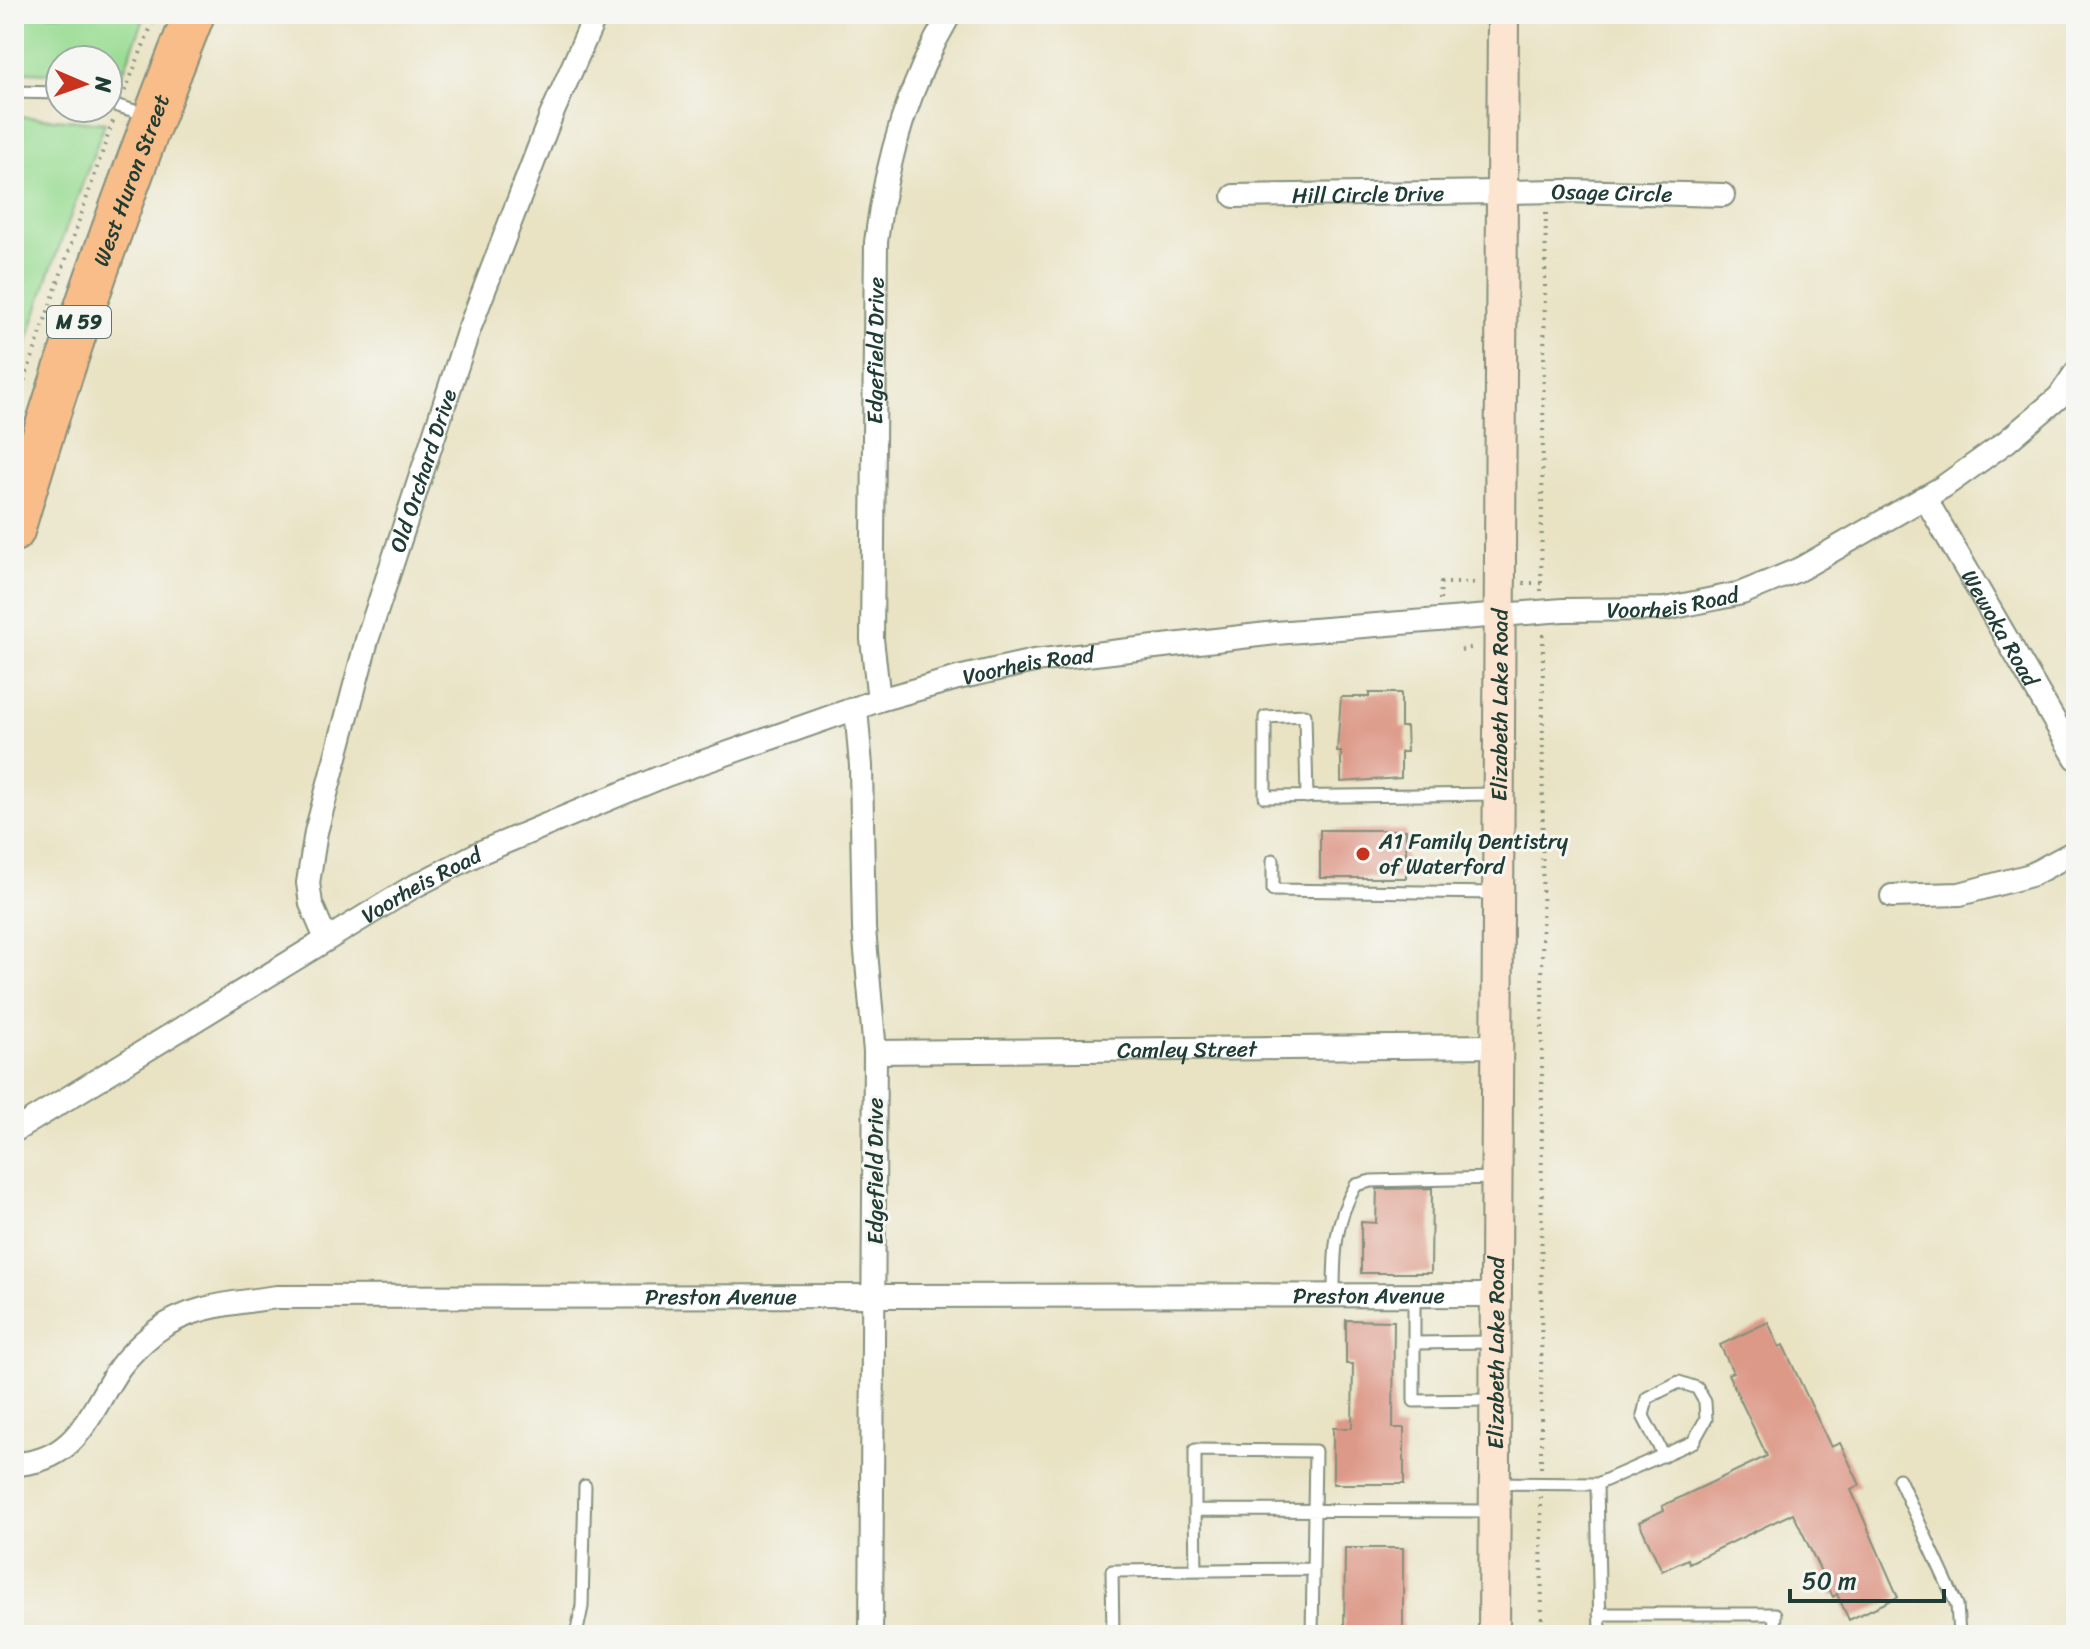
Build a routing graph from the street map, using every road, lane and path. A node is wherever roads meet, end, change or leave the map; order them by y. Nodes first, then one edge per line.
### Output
1 (156, 14) edge
2 (194, 14) edge
3 (596, 14) edge
4 (950, 14) edge
5 (1503, 14) edge
6 (14, 92) edge
7 (44, 93) edge
8 (126, 109) edge
9 (1502, 191) junction
10 (1544, 191) junction
11 (1723, 195) dead end
12 (1234, 196) dead end
13 (2076, 372) edge
14 (14, 411) edge
15 (1925, 498) junction
16 (14, 531) edge
17 (1541, 583) dead end
18 (1500, 614) junction
19 (1543, 630) dead end
20 (879, 700) junction
21 (856, 708) junction
22 (2076, 758) edge
23 (1499, 794) junction
24 (1307, 797) junction
25 (2076, 851) edge
26 (1273, 860) dead end
27 (1498, 893) junction
28 (1892, 896) dead end
29 (326, 939) junction
30 (1497, 1046) junction
31 (875, 1052) junction
32 (14, 1131) edge
33 (1497, 1178) junction
34 (1414, 1295) junction
35 (1496, 1295) junction
36 (1334, 1296) junction
37 (876, 1297) junction
38 (1496, 1342) junction
39 (1414, 1343) junction
40 (1495, 1400) junction
41 (1664, 1456) junction
42 (14, 1464) edge
43 (1899, 1479) dead end
44 (1541, 1483) junction
45 (1597, 1484) junction
46 (585, 1486) dead end
47 (1494, 1497) junction
48 (1195, 1510) junction
49 (1315, 1511) junction
50 (1313, 1569) junction
51 (1196, 1570) junction
52 (1599, 1614) junction
53 (576, 1635) edge
54 (871, 1635) edge
55 (1113, 1635) edge
56 (1312, 1635) edge
57 (1494, 1635) edge
58 (1542, 1635) edge
59 (1600, 1635) edge
60 (1774, 1635) edge
61 (1959, 1635) edge

1 - 8 path
2 - 8 highway, West Huron Street / M 59
3 - 29 street, Old Orchard Drive
4 - 20 street, Edgefield Drive
5 - 9 main road, Elizabeth Lake Road
6 - 7 lane
8 - 14 path
8 - 16 highway, West Huron Street / M 59
9 - 10 street, Osage Circle
9 - 12 street, Hill Circle Drive
9 - 18 main road, Elizabeth Lake Road
10 - 11 street, Osage Circle
10 - 17 path
13 - 15 street, Voorheis Road
15 - 18 street, Voorheis Road
15 - 22 street, Wewoka Road
18 - 20 street, Voorheis Road
18 - 23 main road, Elizabeth Lake Road
19 - 44 path
20 - 21 street, Voorheis Road
21 - 29 street, Voorheis Road
21 - 31 street, Edgefield Drive
23 - 24 lane
23 - 27 main road, Elizabeth Lake Road
24 - 24 lane
25 - 28 street
26 - 27 lane
27 - 30 main road, Elizabeth Lake Road
29 - 32 street, Voorheis Road
30 - 31 street, Camley Street
30 - 33 main road, Elizabeth Lake Road
31 - 37 street, Edgefield Drive
33 - 35 main road, Elizabeth Lake Road
33 - 36 lane
34 - 35 street, Preston Avenue
34 - 36 street, Preston Avenue
34 - 39 lane
35 - 38 main road, Elizabeth Lake Road
36 - 37 street, Preston Avenue
37 - 42 street, Preston Avenue
37 - 54 street, Edgefield Drive
38 - 39 lane
38 - 40 main road, Elizabeth Lake Road
39 - 40 lane
40 - 47 main road, Elizabeth Lake Road
41 - 41 lane
41 - 45 lane
43 - 61 lane
44 - 45 lane
44 - 47 lane
44 - 58 path
45 - 52 lane
46 - 53 lane
47 - 49 lane
47 - 57 main road, Elizabeth Lake Road
48 - 49 lane
48 - 49 lane
48 - 51 lane
49 - 50 lane
50 - 51 lane
50 - 56 lane
51 - 55 lane
52 - 59 lane
52 - 60 lane

